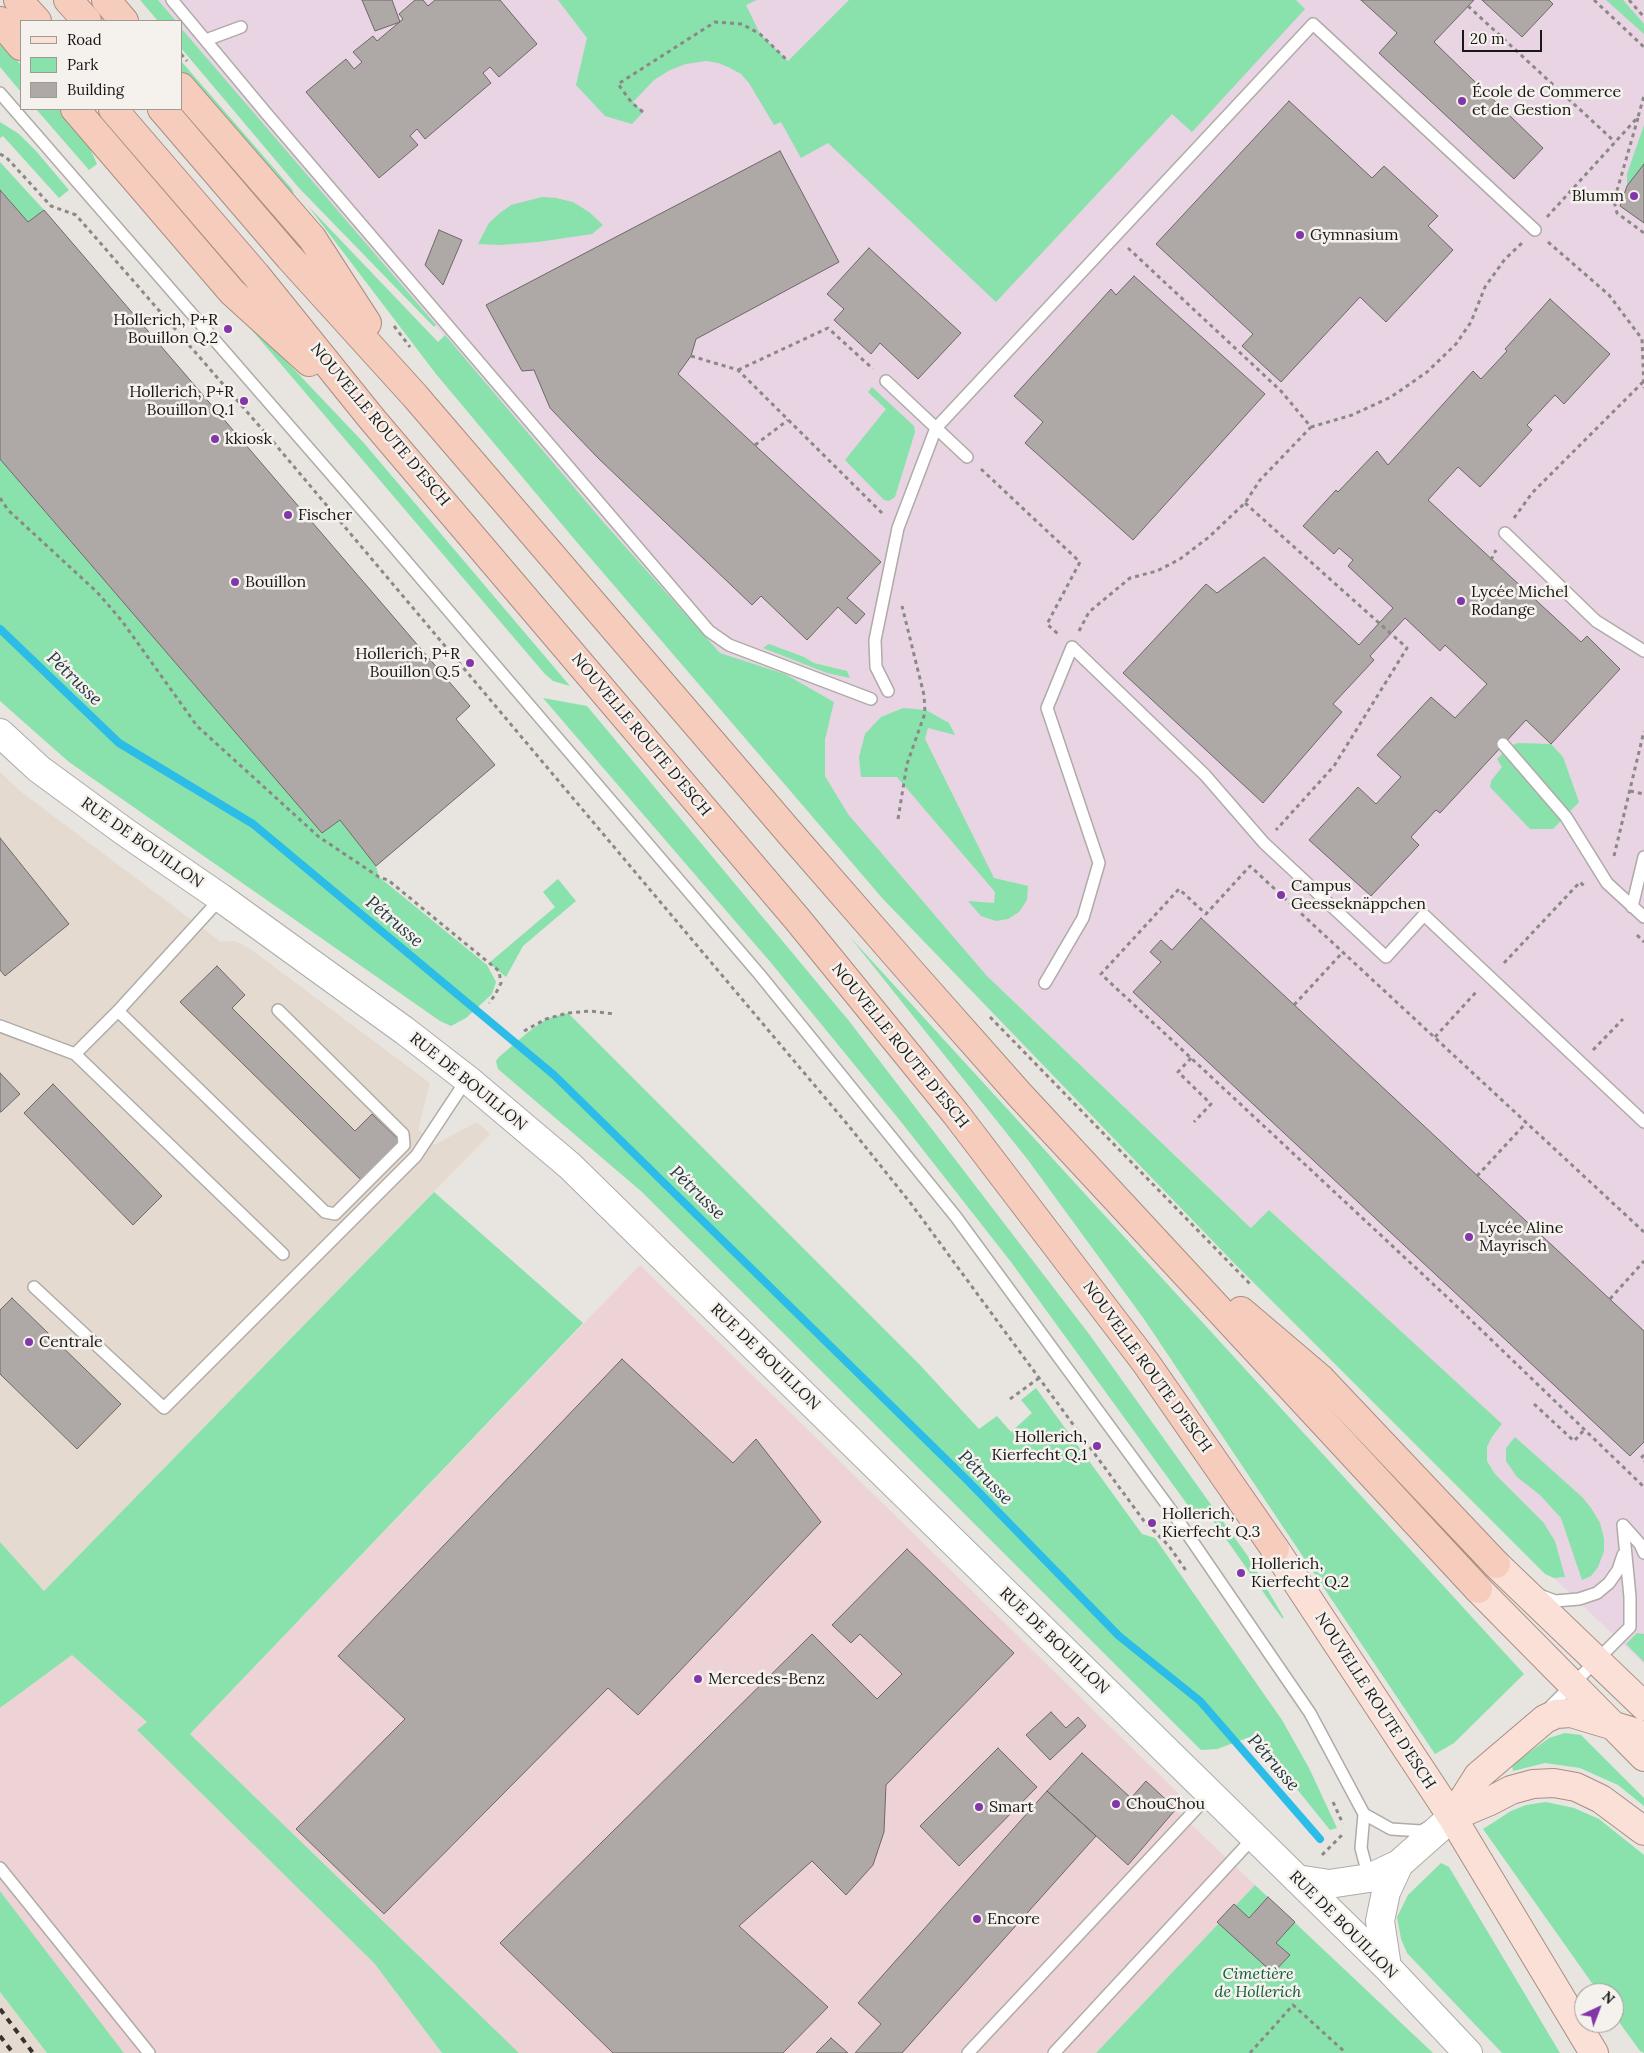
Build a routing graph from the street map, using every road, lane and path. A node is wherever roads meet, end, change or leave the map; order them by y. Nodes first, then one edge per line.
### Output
1 (18, 0) edge
2 (68, 0) edge
3 (106, 0) edge
4 (172, 0) edge
5 (1594, 0) edge
6 (1629, 0) edge
7 (1468, 6) dead end
8 (1644, 17) edge
9 (36, 20) edge
10 (85, 20) edge
11 (123, 20) edge
12 (0, 22) edge
13 (241, 26) dead end
14 (206, 40) junction
15 (20, 45) edge
16 (1644, 47) edge
17 (788, 61) dead end
18 (182, 88) edge
19 (0, 93) edge
20 (1644, 96) edge
21 (0, 104) edge
22 (76, 110) edge
23 (114, 110) edge
24 (163, 110) edge
25 (644, 112) dead end
26 (20, 116) junction
27 (1638, 117) junction
28 (1615, 142) junction
29 (0, 154) edge
30 (1553, 211) dead end
31 (1535, 230) junction
32 (1644, 233) edge
33 (1115, 236) junction
34 (392, 322) dead end
35 (415, 353) dead end
36 (691, 356) dead end
37 (738, 370) junction
38 (886, 381) joint
39 (1643, 381) edge
40 (1644, 388) edge
41 (415, 396) junction
42 (372, 419) junction
43 (788, 420) junction
44 (1311, 427) junction
45 (936, 428) junction
46 (755, 445) dead end
47 (967, 456) joint
48 (0, 498) edge
49 (1245, 503) junction
50 (898, 528) junction
51 (1505, 532) joint
52 (902, 604) dead end
53 (1072, 647) junction
54 (1644, 651) edge
55 (888, 691) dead end
56 (871, 699) dead end
57 (1644, 731) edge
58 (0, 734) edge
59 (1503, 744) dead end
60 (1630, 791) junction
61 (1644, 794) edge
62 (898, 819) dead end
63 (1264, 843) junction
64 (1644, 857) edge
65 (1580, 882) dead end
66 (1607, 883) junction
67 (220, 898) junction
68 (1632, 907) junction
69 (1644, 917) edge
70 (1532, 932) dead end
71 (1343, 952) junction
72 (1045, 983) dead end
73 (489, 1002) dead end
74 (1294, 1005) dead end
75 (118, 1010) junction
76 (278, 1010) dead end
77 (615, 1014) dead end
78 (989, 1016) dead end
79 (1623, 1019) dead end
80 (0, 1026) edge
81 (524, 1031) dead end
82 (1608, 1034) dead end
83 (75, 1054) junction
84 (1191, 1058) junction
85 (467, 1079) junction
86 (1194, 1122) dead end
87 (1644, 1122) edge
88 (1526, 1123) junction
89 (1477, 1176) dead end
90 (1146, 1231) junction
91 (1644, 1232) edge
92 (283, 1254) dead end
93 (1644, 1261) edge
94 (34, 1287) dead end
95 (1257, 1291) dead end
96 (1610, 1299) dead end
97 (1039, 1378) junction
98 (1010, 1399) dead end
99 (1534, 1404) dead end
100 (1584, 1430) junction
101 (1644, 1455) edge
102 (1644, 1460) edge
103 (1644, 1487) edge
104 (1274, 1549) joint
105 (1624, 1549) junction
106 (1644, 1553) edge
107 (1496, 1564) joint
108 (1191, 1577) dead end
109 (1515, 1584) junction
110 (1478, 1589) joint
111 (1596, 1660) junction
112 (1571, 1684) junction
113 (1644, 1706) edge
114 (1612, 1726) junction
115 (1644, 1735) edge
116 (1501, 1756) junction
117 (1644, 1758) edge
118 (1210, 1794) junction
119 (1330, 1796) dead end
120 (1364, 1814) junction
121 (1452, 1817) junction
122 (1344, 1827) dead end
123 (1644, 1831) edge
124 (1343, 1832) dead end
125 (1254, 1837) junction
126 (1317, 1861) dead end
127 (1399, 1864) junction
128 (0, 1868) edge
129 (1297, 1879) junction
130 (1373, 1895) junction
131 (1387, 1967) junction
132 (149, 2053) edge
133 (968, 2053) edge
134 (1054, 2053) edge
135 (1250, 2053) edge
136 (1346, 2053) edge
137 (1468, 2053) edge
138 (1594, 2053) edge

1 - 9 highway
2 - 10 highway
3 - 11 highway
4 - 14 lane
5 - 16 path
6 - 8 path
7 - 28 path
12 - 15 highway
13 - 14 lane
14 - 56 lane
17 - 25 path
18 - 41 highway
19 - 26 lane
20 - 27 path
21 - 26 lane
22 - 42 highway
23 - 42 highway, NOUVELLE ROUTE D'ESCH
24 - 41 highway
26 - 120 lane
27 - 28 path
27 - 32 path
28 - 30 path
29 - 97 path
31 - 33 lane
31 - 39 path
31 - 44 path
33 - 44 path
33 - 45 lane
34 - 35 path
36 - 37 path
37 - 38 path
37 - 43 path
38 - 45 lane
39 - 40 path
39 - 51 path
41 - 90 highway
42 - 104 highway, NOUVELLE ROUTE D'ESCH
43 - 46 path
43 - 50 path
44 - 49 path
45 - 47 lane
45 - 50 lane
47 - 53 path
48 - 73 path
49 - 53 path
49 - 63 path
50 - 55 lane
51 - 54 lane
52 - 62 path
53 - 63 lane
53 - 72 lane
57 - 60 path
58 - 67 street, RUE DE BOUILLON
59 - 66 lane
60 - 61 path
60 - 66 path
63 - 87 lane
64 - 68 lane
65 - 70 path
66 - 68 lane
67 - 75 lane
67 - 85 street, RUE DE BOUILLON
68 - 69 lane
71 - 74 path
71 - 84 path
71 - 88 path
75 - 76 lane
75 - 83 lane
77 - 81 path
78 - 95 path
79 - 82 path
80 - 83 lane
83 - 92 lane
84 - 86 path
84 - 100 path
85 - 94 lane
85 - 118 street, RUE DE BOUILLON
88 - 89 path
88 - 91 path
90 - 107 highway
90 - 110 highway
93 - 96 path
97 - 98 path
97 - 108 path
99 - 100 path
100 - 103 path
101 - 102 path
104 - 121 main road, NOUVELLE ROUTE D'ESCH
105 - 106 lane
105 - 109 lane
105 - 111 lane
107 - 109 main road
109 - 111 main road
110 - 112 main road
111 - 112 lane
111 - 113 main road
112 - 114 main road
112 - 116 lane
114 - 115 main road
114 - 116 main road
114 - 117 main road
116 - 121 main road
118 - 125 street, RUE DE BOUILLON
118 - 133 lane
119 - 122 path
120 - 121 lane
120 - 130 lane
121 - 123 main road
121 - 127 street
121 - 138 main road, NOUVELLE ROUTE D'ESCH
124 - 126 path
125 - 129 street, RUE DE BOUILLON
125 - 134 lane
127 - 130 street
127 - 130 street
128 - 132 lane
129 - 130 street
129 - 131 street, RUE DE BOUILLON
130 - 131 street
131 - 137 street, RUE DE BOUILLON
135 - 136 path

